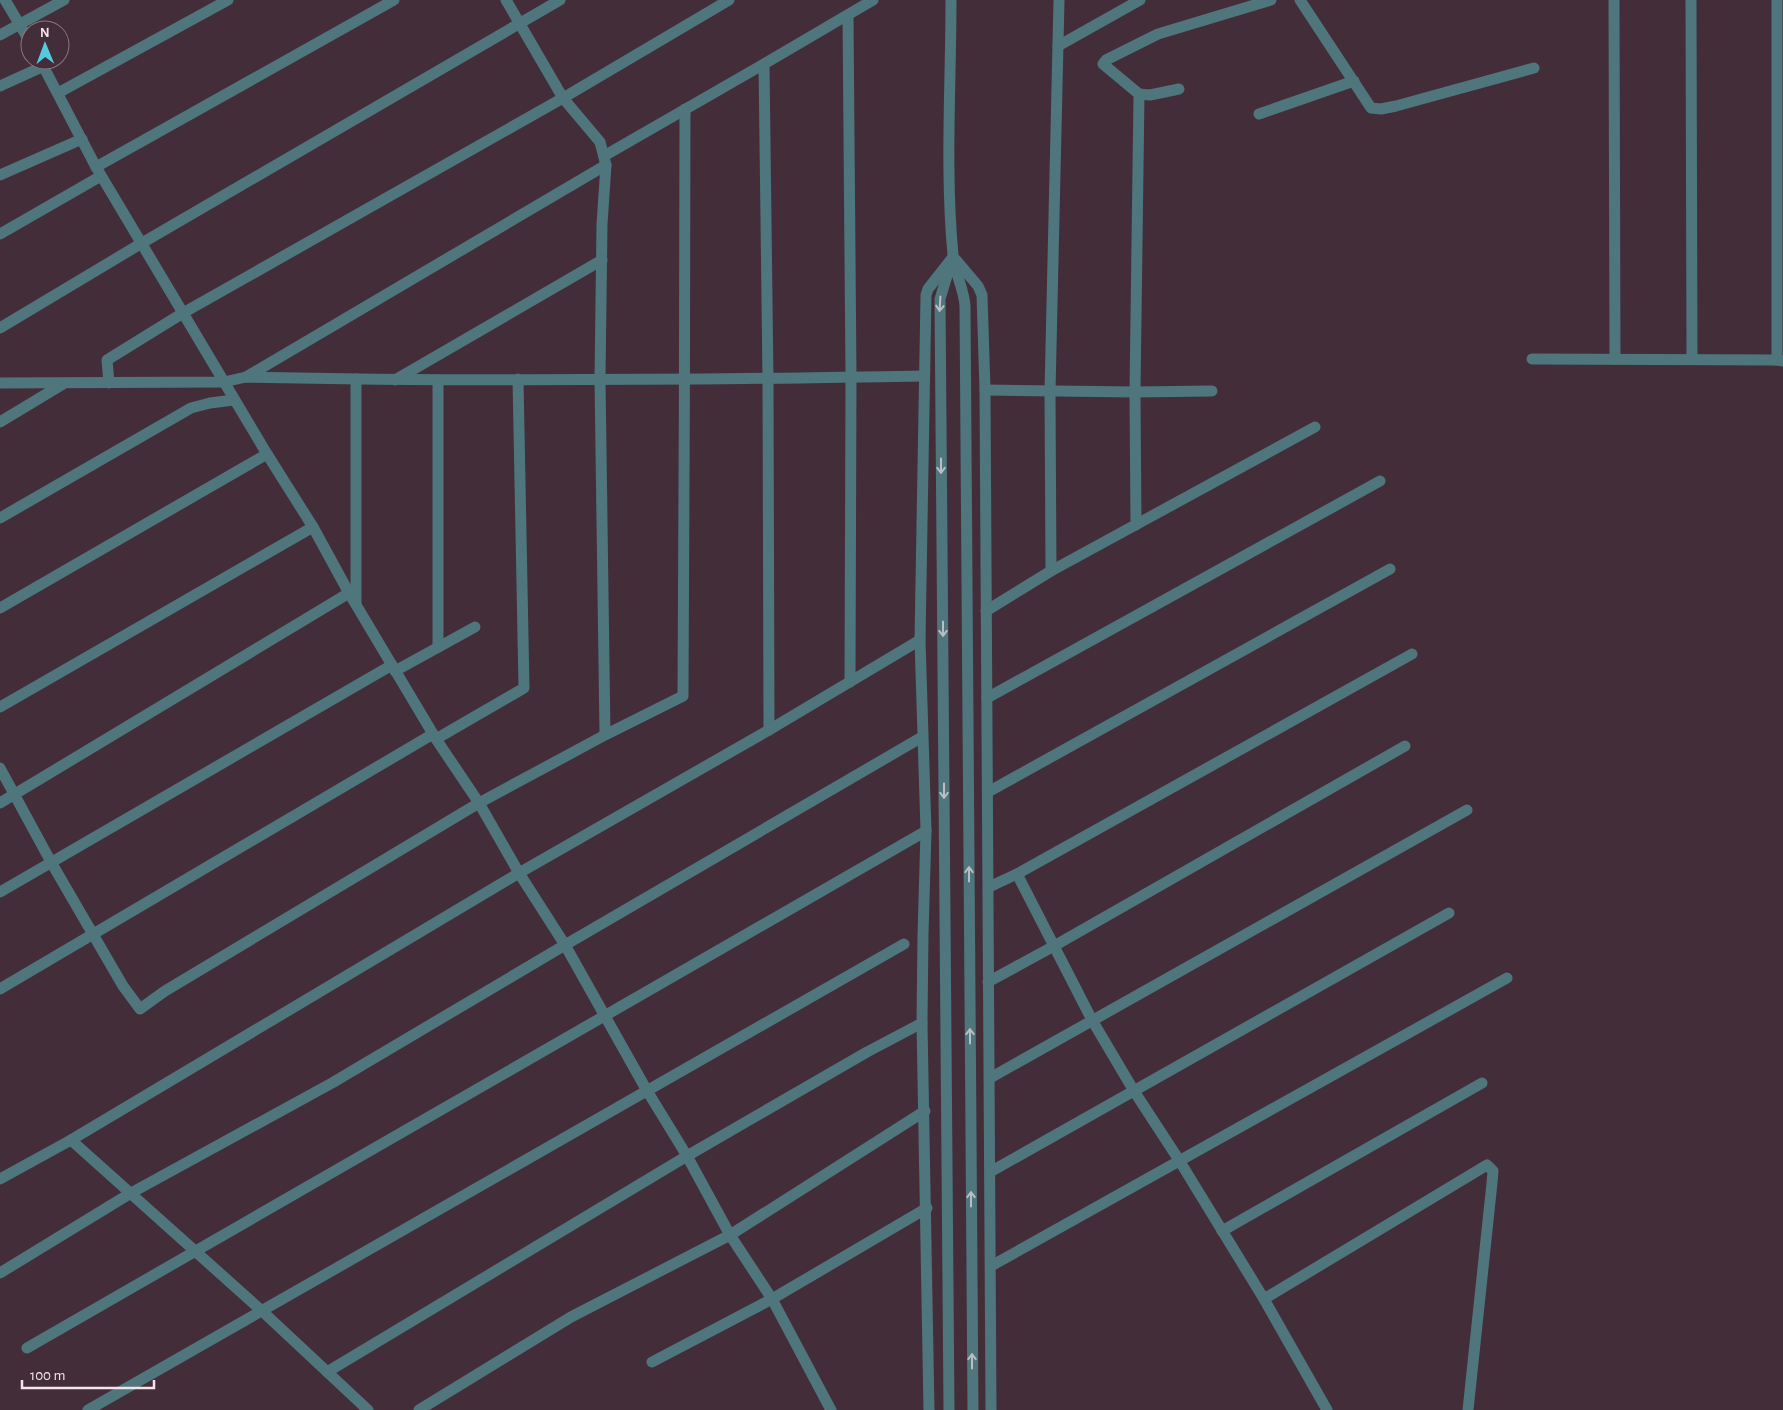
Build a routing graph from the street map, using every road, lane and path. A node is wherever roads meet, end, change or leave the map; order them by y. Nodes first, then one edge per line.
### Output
1 (5, 0) edge
2 (64, 0) edge
3 (228, 0) edge
4 (394, 0) edge
5 (506, 0) edge
6 (560, 0) edge
7 (729, 0) edge
8 (873, 0) edge
9 (951, 0) edge
10 (1059, 0) edge
11 (1140, 0) edge
12 (1271, 0) edge
13 (1300, 0) edge
14 (1614, 0) edge
15 (1691, 0) edge
16 (1777, 0) edge
17 (848, 15) junction
18 (29, 20) edge
19 (520, 23) junction
20 (20, 25) joint
21 (0, 35) edge
22 (1058, 46) junction
23 (764, 64) junction
24 (1534, 68) dead end
25 (29, 70) edge
26 (46, 70) edge
27 (1354, 81) junction
28 (0, 86) edge
29 (1179, 89) dead end
30 (58, 93) junction
31 (1139, 94) junction
32 (563, 98) junction
33 (685, 109) junction
34 (1259, 114) dead end
35 (82, 139) junction
36 (605, 160) junction
37 (99, 172) junction
38 (0, 175) edge
39 (0, 234) edge
40 (142, 243) junction
41 (953, 257) junction
42 (602, 260) junction
43 (183, 313) junction
44 (0, 328) edge
45 (1532, 359) dead end
46 (1615, 359) junction
47 (1692, 359) junction
48 (1780, 360) edge
49 (924, 376) junction
50 (246, 377) junction
51 (850, 377) junction
52 (518, 379) junction
53 (600, 379) junction
54 (683, 379) junction
55 (768, 379) junction
56 (356, 380) junction
57 (394, 380) junction
58 (438, 380) junction
59 (224, 382) junction
60 (0, 383) edge
61 (64, 383) junction
62 (109, 383) junction
63 (985, 390) junction
64 (1050, 391) junction
65 (1212, 391) dead end
66 (1135, 392) junction
67 (234, 400) junction
68 (0, 422) edge
69 (1315, 427) dead end
70 (267, 454) junction
71 (1380, 481) dead end
72 (0, 518) edge
73 (1136, 525) junction
74 (313, 527) junction
75 (1390, 569) dead end
76 (1051, 571) junction
77 (349, 593) junction
78 (356, 604) junction
79 (0, 608) edge
80 (986, 611) junction
81 (475, 627) dead end
82 (920, 640) junction
83 (438, 647) junction
84 (1412, 654) dead end
85 (394, 668) junction
86 (850, 682) junction
87 (987, 698) junction
88 (0, 707) edge
89 (769, 730) junction
90 (605, 734) junction
91 (435, 737) junction
92 (922, 737) junction
93 (1405, 746) dead end
94 (0, 768) edge
95 (988, 792) junction
96 (14, 795) junction
97 (0, 802) edge
98 (479, 803) junction
99 (1466, 810) dead end
100 (926, 831) junction
101 (51, 862) junction
102 (519, 873) junction
103 (1017, 874) junction
104 (989, 887) junction
105 (0, 892) edge
106 (1449, 913) dead end
107 (93, 934) junction
108 (904, 944) dead end
109 (565, 945) junction
110 (1054, 946) junction
111 (1508, 978) dead end
112 (988, 982) junction
113 (0, 989) edge
114 (606, 1017) junction
115 (1092, 1020) junction
116 (922, 1023) junction
117 (990, 1078) junction
118 (1482, 1083) dead end
119 (646, 1089) junction
120 (1134, 1091) junction
121 (925, 1111) junction
122 (71, 1140) junction
123 (687, 1156) junction
124 (1179, 1160) junction
125 (990, 1172) junction
126 (0, 1179) edge
127 (131, 1193) junction
128 (927, 1208) junction
129 (1222, 1231) junction
130 (730, 1235) junction
131 (196, 1252) junction
132 (991, 1266) junction
133 (0, 1273) edge
134 (772, 1299) junction
135 (1264, 1299) junction
136 (262, 1310) junction
137 (27, 1348) dead end
138 (652, 1362) dead end
139 (327, 1372) junction
140 (88, 1410) edge
141 (368, 1410) edge
142 (419, 1410) edge
143 (831, 1410) edge
144 (929, 1410) edge
145 (949, 1410) edge
146 (972, 1410) edge
147 (991, 1410) edge
148 (1327, 1410) edge
149 (1468, 1410) edge

1 - 20 street
2 - 18 street
3 - 30 street
4 - 37 street
5 - 19 street
6 - 19 street
7 - 32 street
8 - 17 street
9 - 41 street
10 - 22 street
11 - 22 street
12 - 31 street
13 - 27 street
14 - 46 street
15 - 47 street
16 - 48 street
17 - 23 street
17 - 51 street
19 - 32 street
19 - 40 street
20 - 21 street
22 - 64 street
23 - 33 street
23 - 55 street
24 - 27 street
25 - 28 street
26 - 30 street
27 - 34 street
29 - 31 street
30 - 35 street
31 - 66 street
32 - 36 street
32 - 43 street
33 - 36 street
33 - 54 street
35 - 37 street
35 - 38 street
36 - 42 street
36 - 50 street
37 - 39 street
37 - 40 street
40 - 43 street
40 - 44 street
41 - 49 street
41 - 63 street
41 -> 145 street
146 -> 41 street
42 - 53 street
42 - 57 street
43 - 59 street
43 - 62 street
45 - 46 street
46 - 47 street
47 - 48 street
49 - 51 street
49 - 82 street
50 - 56 street
50 - 59 street
51 - 55 street
51 - 86 street
52 - 53 street
52 - 58 street
52 - 91 street
53 - 54 street
53 - 90 street
54 - 55 street
54 - 90 street
55 - 89 street
56 - 57 street
56 - 78 street
57 - 58 street
58 - 83 street
59 - 62 street
59 - 67 street
60 - 61 street
61 - 62 street
61 - 68 street
63 - 64 street
63 - 80 street
64 - 66 street
64 - 76 street
65 - 66 street
66 - 73 street
67 - 70 street
67 - 72 street
69 - 73 street
70 - 74 street
70 - 79 street
71 - 87 street
73 - 76 street
74 - 77 street
74 - 88 street
75 - 95 street
76 - 80 street
77 - 78 street
77 - 96 street
78 - 85 street
80 - 87 street
81 - 83 street
82 - 86 street
82 - 92 street
83 - 85 street
84 - 103 street
85 - 91 street
85 - 101 street
86 - 89 street
87 - 95 street
89 - 102 street
90 - 98 street
91 - 98 street
91 - 107 street
92 - 100 street
92 - 109 street
93 - 110 street
94 - 96 street
95 - 104 street
96 - 97 street
96 - 101 street
98 - 102 street
98 - 107 street
99 - 115 street
100 - 114 street
100 - 116 street
101 - 105 street
101 - 107 street
102 - 109 street
102 - 122 street
103 - 104 street
103 - 110 street
104 - 112 street
106 - 120 street
107 - 113 street
108 - 119 street
109 - 114 street
109 - 127 street
110 - 112 street
110 - 115 street
111 - 124 street
112 - 117 street
114 - 119 street
114 - 131 street
115 - 117 street
115 - 120 street
116 - 121 street
116 - 123 street
117 - 125 street
118 - 129 street
119 - 123 street
119 - 136 street
120 - 124 street
120 - 125 street
121 - 128 street
121 - 130 street
122 - 126 street
122 - 127 street
123 - 130 street
123 - 139 street
124 - 129 street
124 - 132 street
125 - 132 street
127 - 131 street
127 - 133 street
128 - 134 street
128 - 144 street
129 - 135 street
130 - 134 street
130 - 142 street
131 - 136 street
131 - 137 street
132 - 147 street
134 - 138 street
134 - 143 street
135 - 148 street
135 - 149 street
136 - 139 street
136 - 140 street
139 - 141 street

